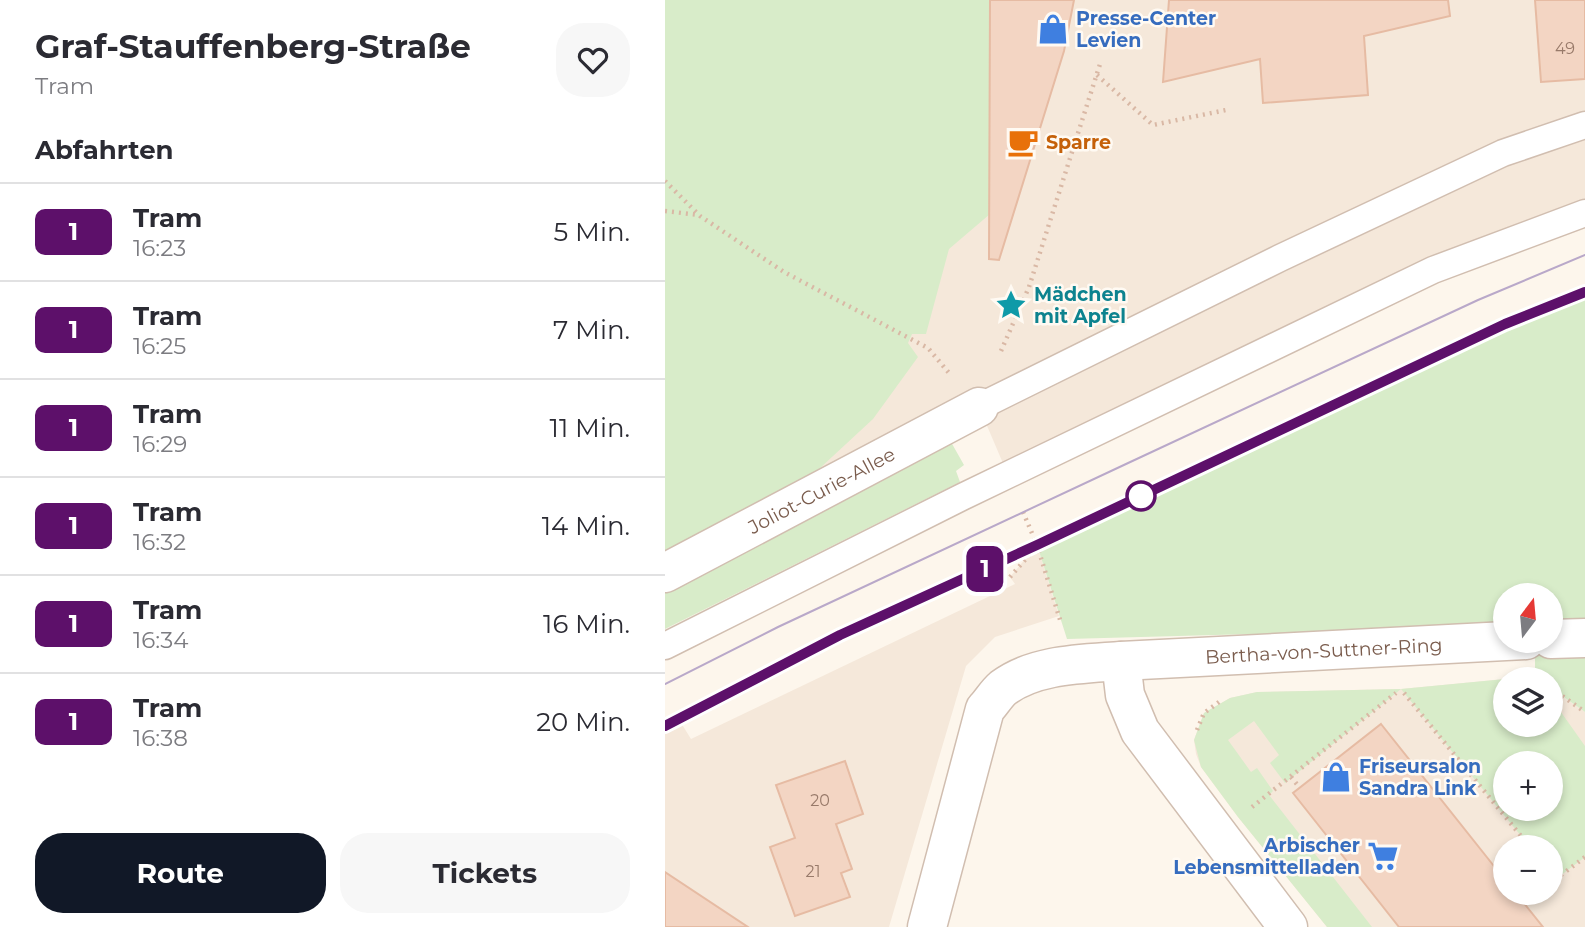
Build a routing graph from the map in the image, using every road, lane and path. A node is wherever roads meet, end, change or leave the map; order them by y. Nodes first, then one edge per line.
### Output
1 (1101, 61) dead end
2 (1097, 75) junction
3 (1226, 110) dead end
4 (1585, 124) edge
5 (665, 181) edge
6 (665, 211) edge
7 (1585, 213) edge
8 (699, 216) junction
9 (928, 348) dead end
10 (979, 407) junction
11 (1037, 545) dead end
12 (665, 573) edge
13 (1010, 577) dead end
14 (1585, 638) edge
15 (1563, 639) edge
16 (1493, 642) edge
17 (665, 646) edge
18 (1121, 661) junction
19 (1563, 696) edge
20 (1585, 712) edge
21 (1291, 777) junction
22 (1300, 788) dead end
23 (1215, 832) junction
24 (1520, 835) edge
25 (1585, 857) edge
26 (1563, 874) edge
27 (927, 927) edge
28 (1288, 927) edge

1 - 2 path
2 - 3 path
2 - 10 path
4 - 10 lane
5 - 8 path
6 - 8 path
7 - 17 lane
8 - 9 path
10 - 12 street, Joliot-Curie-Allee
11 - 13 path
14 - 15 street
16 - 18 street, Bertha-von-Suttner-Ring
18 - 23 street
18 - 27 street, Bertha-von-Suttner-Ring
19 - 20 path
21 - 22 path
21 - 23 path
21 - 24 path
23 - 28 street
25 - 26 path

